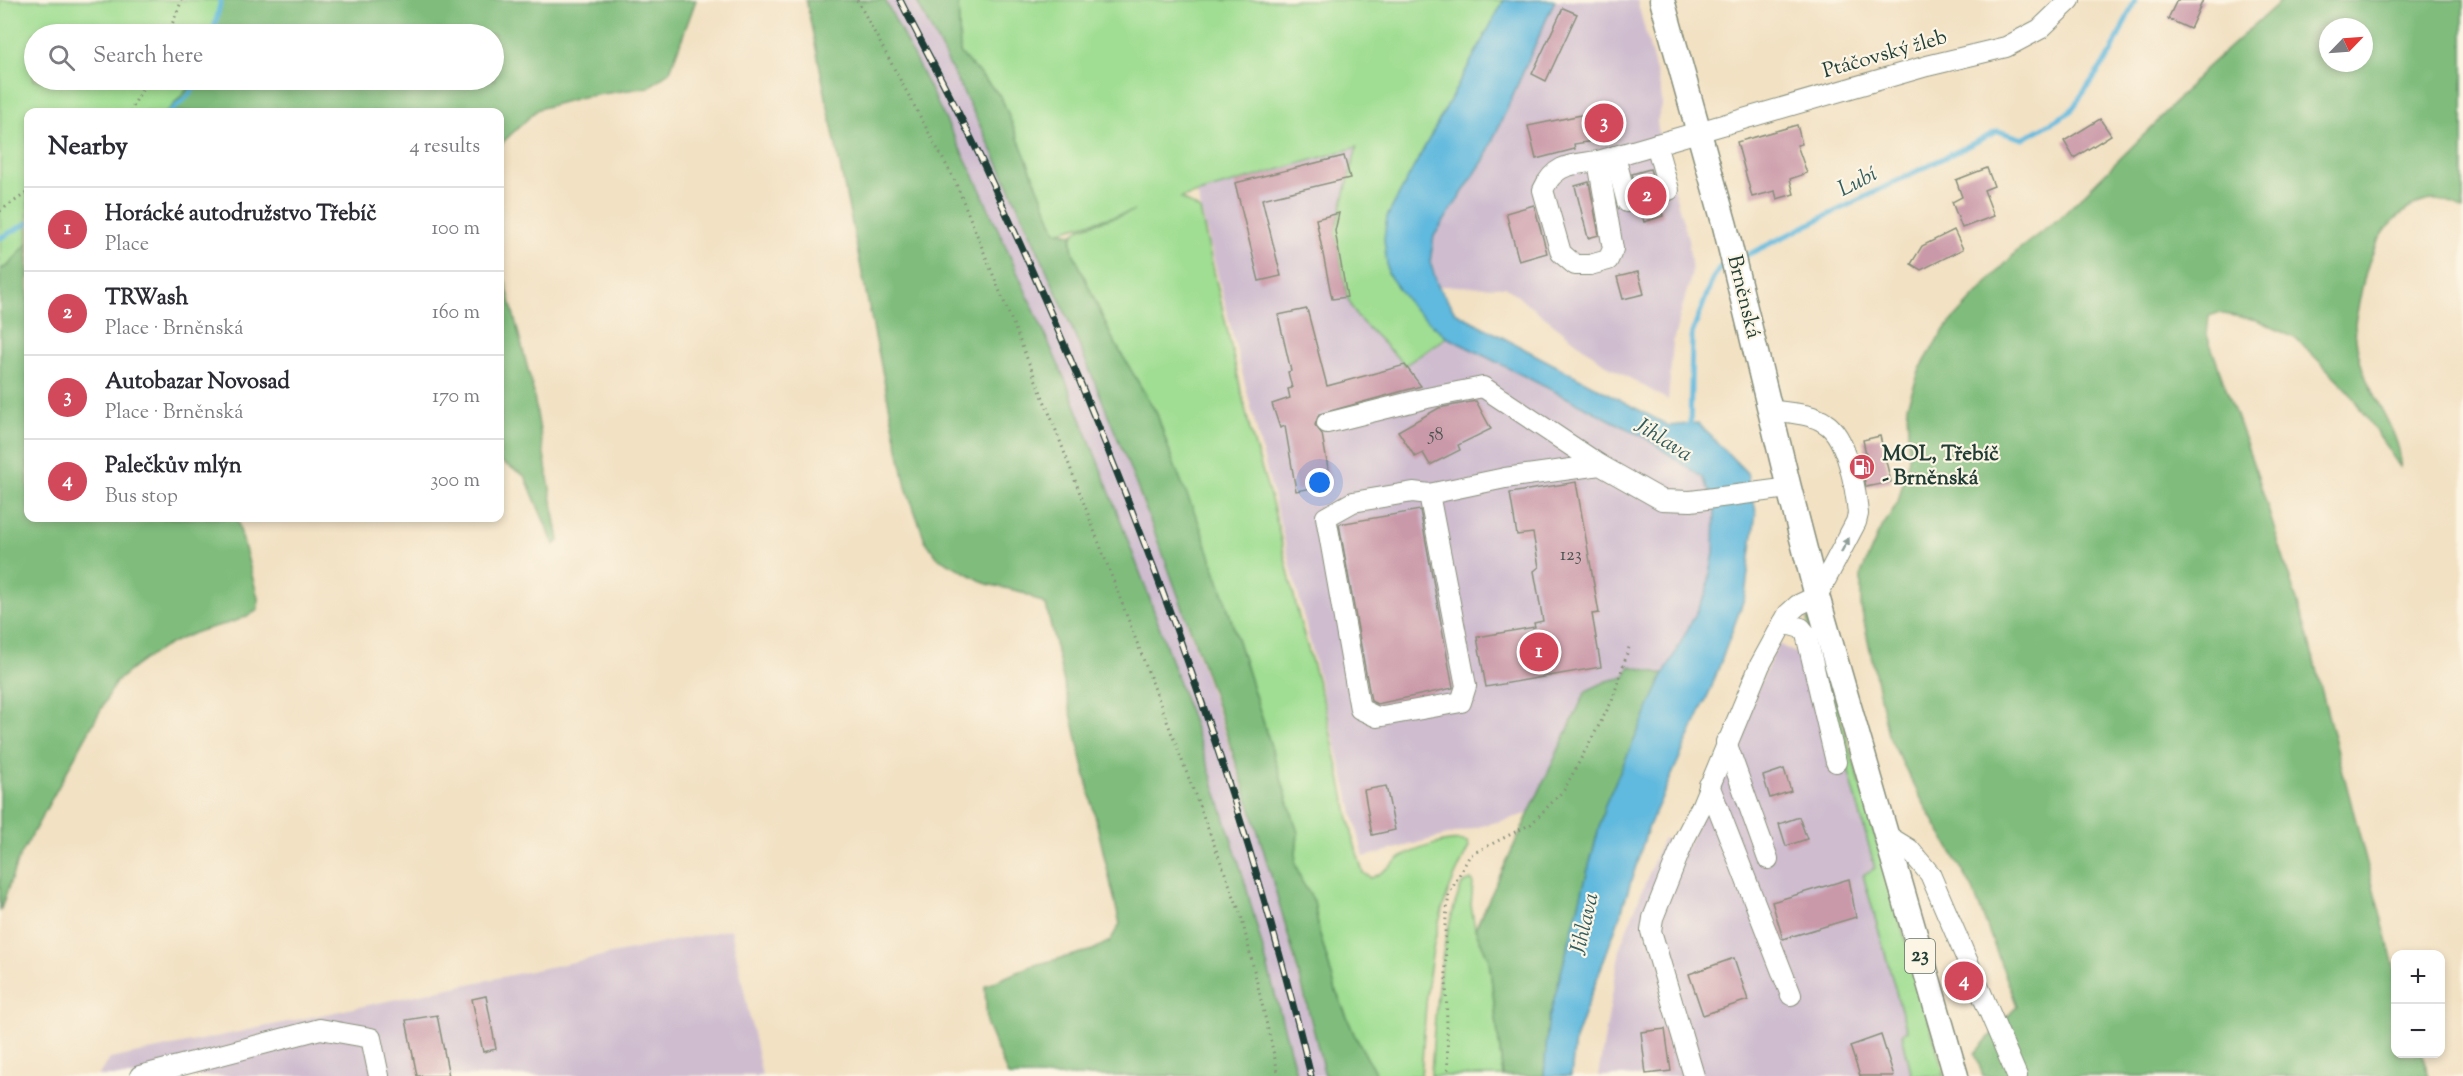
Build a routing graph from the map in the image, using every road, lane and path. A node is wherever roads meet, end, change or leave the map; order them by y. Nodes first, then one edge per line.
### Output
1 (182, 0) edge
2 (857, 0) edge
3 (1662, 0) edge
4 (2070, 0) edge
5 (172, 24) edge
6 (142, 90) edge
7 (132, 108) edge
8 (1700, 130) junction
9 (1644, 142) junction
10 (1607, 159) junction
11 (24, 195) edge
12 (0, 211) edge
13 (1770, 410) junction
14 (1327, 423) dead end
15 (1600, 465) junction
16 (1789, 488) junction
17 (1429, 494) junction
18 (1818, 596) junction
19 (1783, 622) junction
20 (1630, 644) dead end
21 (1726, 742) junction
22 (1836, 762) dead end
23 (1709, 785) junction
24 (1886, 835) junction
25 (1768, 859) dead end
26 (1791, 996) dead end
27 (140, 1076) edge
28 (380, 1076) edge
29 (1279, 1076) edge
30 (1448, 1076) edge
31 (1694, 1076) edge
32 (1956, 1076) edge
33 (2017, 1076) edge

1 - 5 path
2 - 29 path
3 - 8 main road, Brněnská
4 - 8 street, Ptáčovský žleb
6 - 7 path
8 - 9 street, Ptáčovský žleb
8 - 13 main road, Brněnská
9 - 10 street, Ptáčovský žleb
9 - 10 street
10 - 10 street, Ptáčovský žleb
11 - 12 path
13 - 16 main road, Brněnská
18 -> 13 street
14 - 15 street
15 - 16 street
15 - 17 street
16 - 18 main road, Brněnská
17 - 17 street
18 - 19 street
18 - 24 main road, 23
19 - 21 street
19 - 22 street
20 - 30 path
21 - 23 street
21 - 25 street
23 - 26 street
23 - 31 street
24 - 32 main road, 23
24 - 33 street
27 - 28 street

